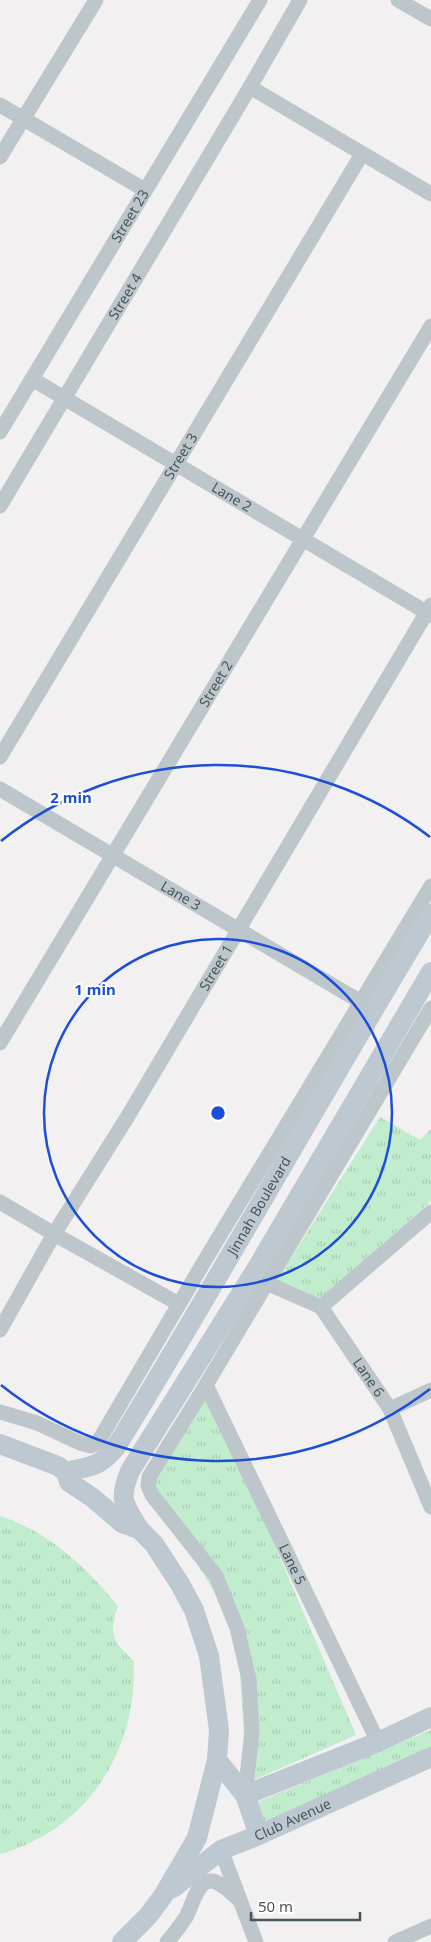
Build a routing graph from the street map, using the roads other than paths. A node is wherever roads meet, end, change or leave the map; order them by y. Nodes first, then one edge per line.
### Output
1 (96, 0) edge
2 (260, 0) edge
3 (300, 0) edge
4 (398, 0) edge
5 (431, 19) edge
6 (250, 87) junction
7 (0, 105) edge
8 (23, 119) junction
9 (362, 154) junction
10 (0, 157) edge
11 (145, 190) junction
12 (431, 194) edge
13 (431, 326) edge
14 (32, 379) junction
15 (65, 398) junction
16 (0, 432) edge
17 (176, 464) junction
18 (0, 506) edge
19 (302, 539) junction
20 (429, 611) edge
21 (0, 757) edge
22 (0, 789) edge
23 (112, 855) junction
24 (431, 886) edge
25 (431, 914) edge
26 (238, 930) junction
27 (431, 972) edge
28 (361, 1002) junction
29 (431, 1008) edge
30 (0, 1042) edge
31 (0, 1202) edge
32 (431, 1212) edge
33 (431, 1226) edge
34 (54, 1234) junction
35 (401, 1239) junction
36 (266, 1283) junction
37 (179, 1304) junction
38 (321, 1307) junction
39 (0, 1330) edge
40 (206, 1386) junction
41 (431, 1390) edge
42 (390, 1409) junction
43 (0, 1412) edge
44 (0, 1444) edge
45 (66, 1472) junction
46 (431, 1507) edge
47 (139, 1529) junction
48 (431, 1717) edge
49 (378, 1742) junction
50 (431, 1757) edge
51 (217, 1760) junction
52 (244, 1795) junction
53 (259, 1835) junction
54 (221, 1850) junction
55 (206, 1882) junction
56 (163, 1896) junction
57 (240, 1902) junction
58 (431, 1926) edge
59 (122, 1942) edge
60 (167, 1942) edge
61 (256, 1942) edge
62 (395, 1942) edge

1 - 8 street
2 - 11 street, Street 23
3 - 6 street, Street 4
4 - 5 street
6 - 9 street
6 - 15 street, Street 4
7 - 8 street
8 - 10 street
8 - 11 street
9 - 12 street
9 - 17 street, Street 3
11 - 14 street, Street 23
13 - 19 street, Street 2
14 - 15 street, Lane 2
14 - 16 street, Street 23
15 - 17 street, Lane 2
15 - 18 street, Street 4
17 - 19 street, Lane 2
17 - 21 street, Street 3
19 - 20 street, Lane 2
19 - 23 street, Street 2
20 - 26 street, Street 1
22 - 23 street, Lane 3
23 - 26 street, Lane 3
23 - 30 street, Street 2
24 - 28 street
25 - 45 street, Jinnah Boulevard
26 - 28 street, Lane 3
26 - 34 street, Street 1
27 - 47 street
28 - 37 street
29 - 36 street
31 - 34 street
32 - 35 street
33 - 35 street
34 - 37 street
34 - 39 street, Street 1
35 - 38 street
36 - 38 street
36 - 40 street
37 - 43 street
38 - 42 street, Lane 6
40 - 49 street, Lane 5
40 - 52 street
41 - 42 street
42 - 46 street, Lane 6
44 - 45 street
45 - 47 street
47 - 51 street
48 - 49 street
49 - 52 street
50 - 53 street, Club Avenue
51 - 52 street
51 - 56 street
52 - 53 street
53 - 54 street, Club Avenue
54 - 56 street, Club Avenue
54 - 57 street
55 - 56 street
55 - 57 street
55 - 60 street
56 - 59 street
57 - 61 street
58 - 62 street

